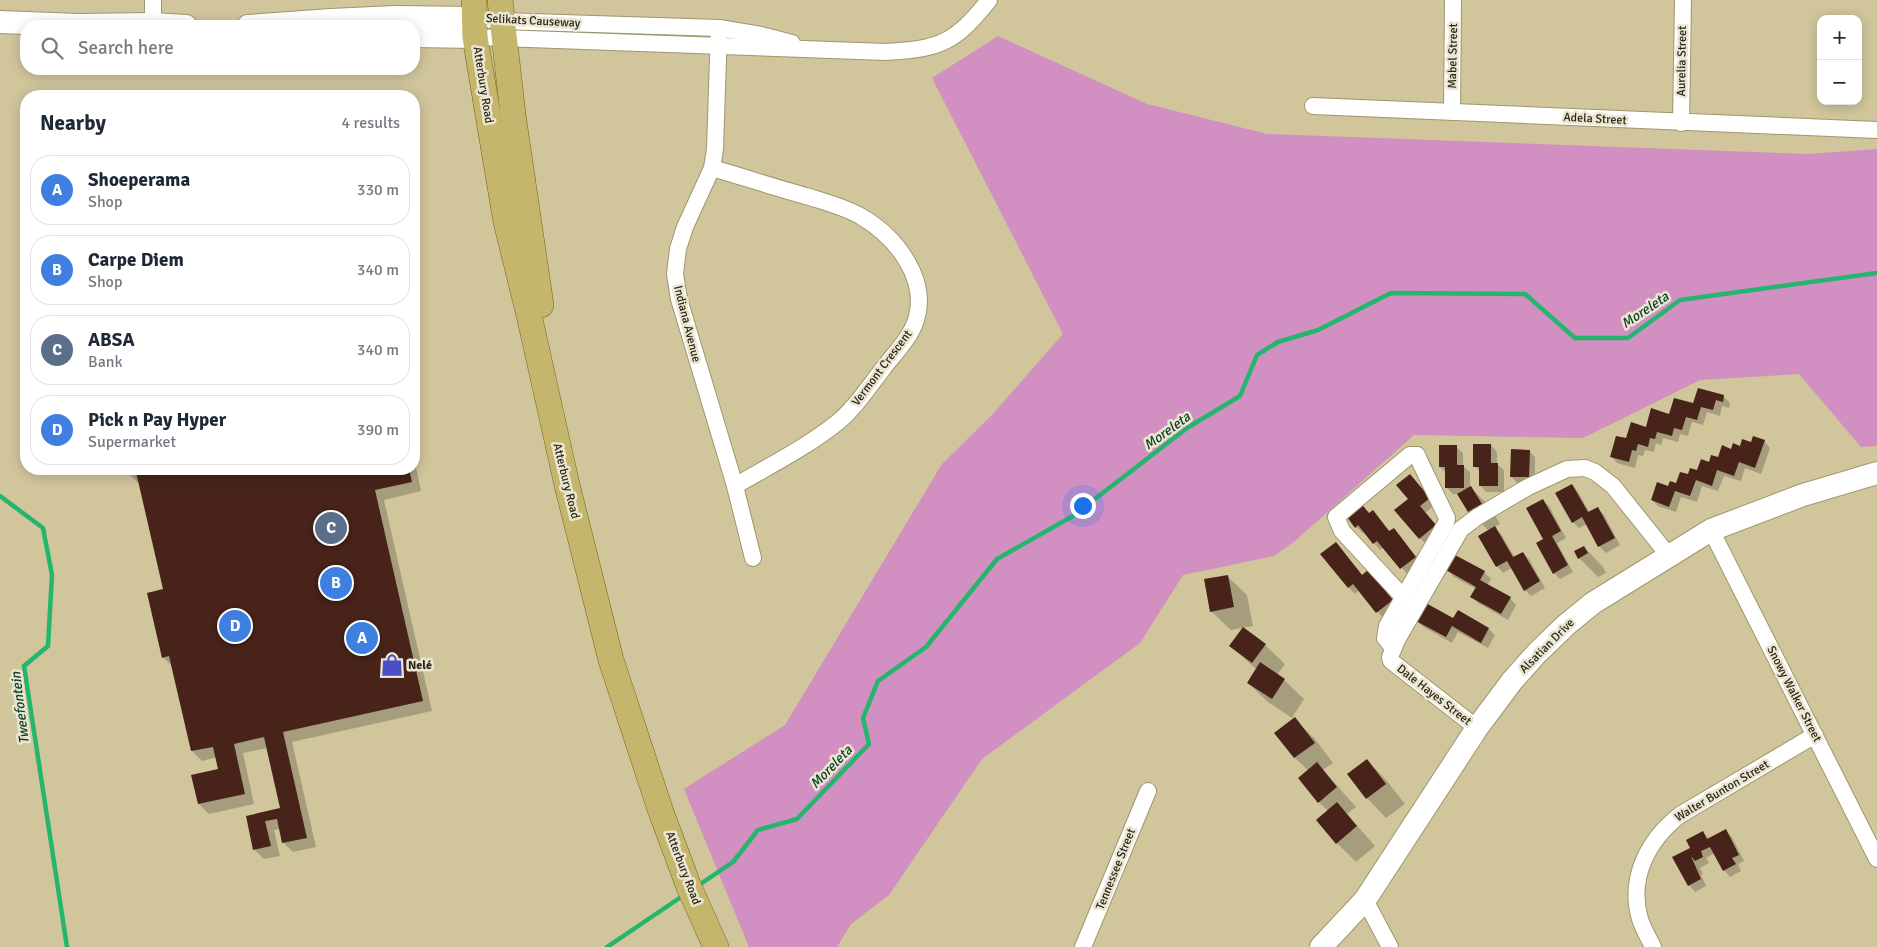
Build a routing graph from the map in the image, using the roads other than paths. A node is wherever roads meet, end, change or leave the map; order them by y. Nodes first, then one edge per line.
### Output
1 (153, 0) edge
2 (989, 0) edge
3 (1453, 0) edge
4 (1683, 0) edge
5 (475, 18) edge
6 (153, 20) edge
7 (331, 20) edge
8 (501, 20) edge
9 (0, 22) edge
10 (20, 23) edge
11 (719, 28) junction
12 (420, 34) edge
13 (718, 48) junction
14 (816, 50) junction
15 (1313, 106) dead end
16 (1452, 112) junction
17 (1681, 123) junction
18 (1877, 130) edge
19 (712, 168) junction
20 (1877, 473) edge
21 (735, 486) junction
22 (1711, 530) junction
23 (1669, 556) junction
24 (753, 558) dead end
25 (1404, 598) junction
26 (1392, 655) junction
27 (1477, 728) junction
28 (1815, 735) junction
29 (1148, 791) dead end
30 (680, 842) junction
31 (1877, 858) edge
32 (1364, 900) junction
33 (721, 940) edge
34 (1083, 947) edge
35 (1321, 947) edge
36 (1390, 947) edge
37 (1653, 947) edge

1 - 6 street
2 - 14 street, Selikats Causeway
3 - 16 street, Mabel Street
4 - 17 street, Aurelia Street
5 - 7 street, Selikats Causeway
5 - 8 street, Selikats Causeway
5 - 12 street, Selikats Causeway
5 - 30 main road, Atterbury Road
8 - 11 street, Selikats Causeway
8 - 13 street, Selikats Causeway
8 - 30 main road, Atterbury Road
9 - 10 street
11 - 13 street, Indiana Avenue
11 - 14 street, Selikats Causeway
13 - 14 street, Selikats Causeway
13 - 19 street, Indiana Avenue
15 - 16 street, Adela Street
16 - 17 street, Adela Street
17 - 18 street, Adela Street
19 - 21 street, Indiana Avenue
19 - 21 street, Vermont Crescent
20 - 22 street, Alsatian Drive
21 - 24 street, Indiana Avenue
22 - 23 street, Alsatian Drive
22 - 28 street, Snowy Walker Street
23 - 26 street
23 - 27 street, Alsatian Drive
25 - 25 street
25 - 26 street
26 - 27 street, Dale Hayes Street
27 - 32 street, Alsatian Drive
28 - 31 street, Snowy Walker Street
28 - 37 street, Walter Bunton Street
29 - 34 street, Tennessee Street
30 - 33 main road, Atterbury Road
32 - 35 street, Alsatian Drive
32 - 36 street

